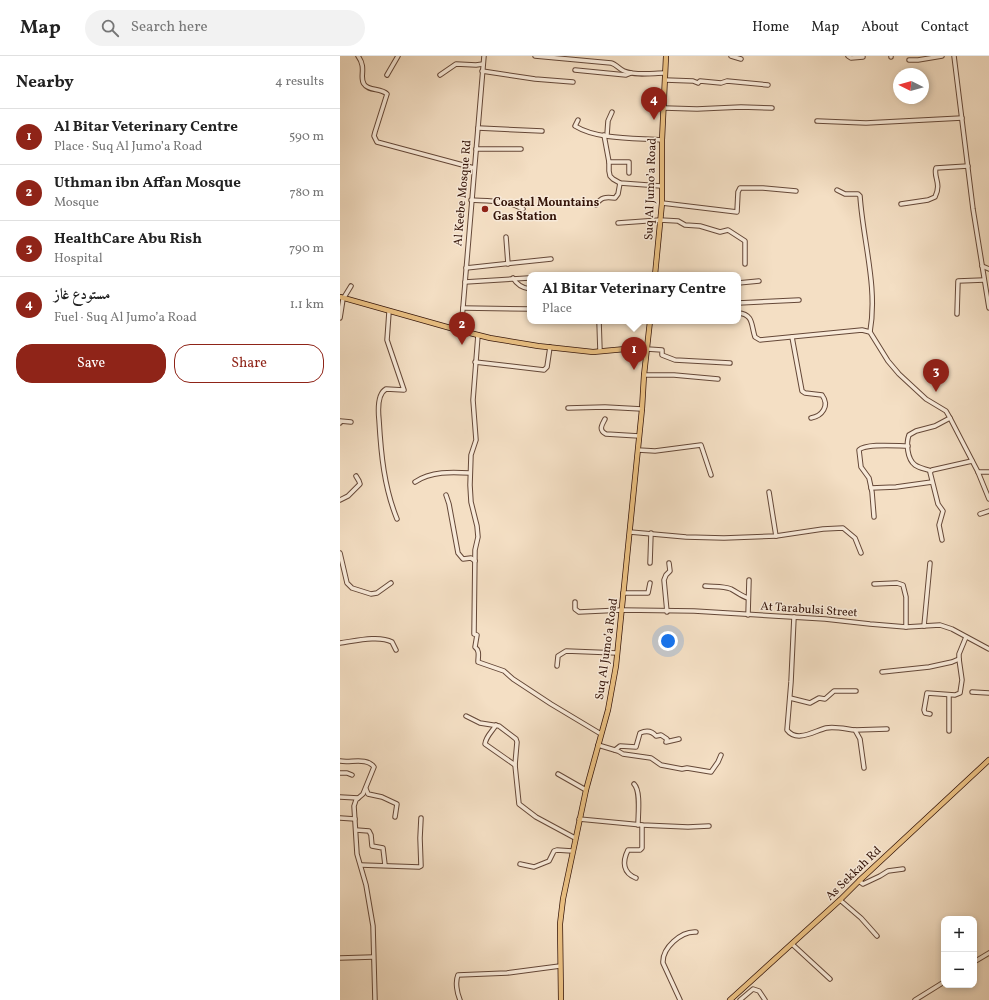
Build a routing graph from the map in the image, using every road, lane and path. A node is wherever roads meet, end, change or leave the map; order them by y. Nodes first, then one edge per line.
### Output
1 (358, 56) edge
2 (398, 56) edge
3 (484, 56) edge
4 (535, 56) edge
5 (666, 56) edge
6 (731, 56) edge
7 (848, 56) edge
8 (942, 56) edge
9 (954, 56) edge
10 (863, 57) dead end
11 (741, 59) dead end
12 (909, 60) dead end
13 (483, 64) junction
14 (575, 70) dead end
15 (482, 71) junction
16 (632, 73) junction
17 (665, 73) junction
18 (387, 75) dead end
19 (440, 75) dead end
20 (665, 80) junction
21 (573, 82) dead end
22 (768, 85) dead end
23 (664, 108) junction
24 (772, 108) dead end
25 (612, 112) dead end
26 (962, 118) junction
27 (578, 120) dead end
28 (817, 121) dead end
29 (478, 128) junction
30 (542, 131) dead end
31 (606, 135) junction
32 (662, 140) junction
33 (476, 149) junction
34 (521, 149) dead end
35 (609, 162) junction
36 (968, 166) junction
37 (474, 168) junction
38 (629, 173) dead end
39 (620, 183) junction
40 (661, 186) junction
41 (837, 190) dead end
42 (796, 191) dead end
43 (471, 200) junction
44 (662, 203) junction
45 (901, 204) dead end
46 (596, 205) dead end
47 (523, 209) dead end
48 (660, 220) junction
49 (618, 222) dead end
50 (506, 237) dead end
51 (551, 259) dead end
52 (508, 264) junction
53 (745, 264) dead end
54 (982, 266) junction
55 (466, 268) junction
56 (989, 268) edge
57 (655, 272) edge
58 (512, 278) junction
59 (527, 278) edge
60 (984, 280) junction
61 (465, 282) junction
62 (759, 282) dead end
63 (741, 283) edge
64 (351, 286) dead end
65 (527, 288) edge
66 (342, 298) edge
67 (799, 300) dead end
68 (741, 303) edge
69 (463, 308) junction
70 (989, 308) edge
71 (527, 309) edge
72 (389, 312) junction
73 (741, 313) edge
74 (957, 314) dead end
75 (340, 318) edge
76 (599, 324) edge
77 (650, 324) edge
78 (461, 331) junction
79 (870, 332) junction
80 (478, 335) junction
81 (792, 337) junction
82 (550, 347) junction
83 (647, 348) junction
84 (600, 351) junction
85 (475, 362) junction
86 (730, 363) dead end
87 (644, 375) junction
88 (718, 379) dead end
89 (568, 408) dead end
90 (642, 409) junction
91 (811, 418) dead end
92 (950, 418) junction
93 (605, 419) dead end
94 (352, 422) dead end
95 (340, 423) edge
96 (639, 436) junction
97 (908, 446) junction
98 (638, 450) junction
99 (972, 461) junction
100 (931, 471) junction
101 (470, 472) junction
102 (978, 472) junction
103 (989, 472) edge
104 (711, 475) dead end
105 (356, 476) dead end
106 (415, 482) dead end
107 (932, 482) junction
108 (871, 488) junction
109 (769, 492) dead end
110 (446, 495) dead end
111 (989, 499) edge
112 (340, 500) edge
113 (989, 511) edge
114 (980, 514) dead end
115 (874, 517) dead end
116 (397, 519) dead end
117 (630, 532) junction
118 (652, 533) junction
119 (776, 536) junction
120 (942, 540) dead end
121 (340, 553) edge
122 (861, 553) dead end
123 (475, 561) junction
124 (650, 563) dead end
125 (669, 563) dead end
126 (930, 563) dead end
127 (749, 580) dead end
128 (391, 583) dead end
129 (650, 583) dead end
130 (874, 584) dead end
131 (705, 586) dead end
132 (624, 593) junction
133 (748, 598) junction
134 (575, 602) dead end
135 (622, 610) junction
136 (667, 612) junction
137 (748, 615) junction
138 (794, 617) junction
139 (906, 626) junction
140 (924, 626) junction
141 (966, 637) junction
142 (340, 643) edge
143 (989, 649) edge
144 (396, 650) dead end
145 (617, 653) junction
146 (959, 659) junction
147 (557, 666) dead end
148 (882, 672) dead end
149 (856, 691) dead end
150 (972, 692) dead end
151 (989, 693) edge
152 (949, 695) junction
153 (790, 698) junction
154 (930, 714) dead end
155 (466, 716) dead end
156 (496, 725) junction
157 (886, 729) dead end
158 (855, 730) junction
159 (949, 731) dead end
160 (601, 734) junction
161 (679, 739) dead end
162 (598, 746) junction
163 (615, 750) junction
164 (721, 755) dead end
165 (340, 761) edge
166 (988, 762) edge
167 (515, 765) junction
168 (864, 768) dead end
169 (340, 773) edge
170 (558, 774) dead end
171 (352, 775) dead end
172 (634, 784) dead end
173 (366, 789) junction
174 (586, 790) junction
175 (340, 797) edge
176 (358, 798) junction
177 (395, 817) dead end
178 (340, 818) edge
179 (421, 818) dead end
180 (355, 819) junction
181 (579, 819) junction
182 (640, 825) junction
183 (709, 826) dead end
184 (356, 830) junction
185 (575, 838) junction
186 (572, 851) junction
187 (520, 864) dead end
188 (361, 865) junction
189 (384, 865) junction
190 (903, 869) dead end
191 (636, 878) dead end
192 (859, 881) junction
193 (840, 900) junction
194 (696, 932) dead end
195 (877, 936) dead end
196 (792, 944) junction
197 (989, 953) edge
198 (373, 957) junction
199 (340, 958) edge
200 (977, 960) edge
201 (560, 966) junction
202 (830, 979) dead end
203 (941, 984) edge
204 (375, 1000) edge
205 (460, 1000) edge
206 (561, 1000) edge
207 (680, 1000) edge
208 (730, 1000) edge
209 (740, 1000) edge
210 (765, 1000) edge
211 (916, 1000) edge

1 - 37 street
2 - 18 street
3 - 13 street, Al Keebe Mosque Rd
4 - 16 street
5 - 17 main road, Suq Al Jumo’a Road
6 - 11 street
7 - 10 street
8 - 12 street
9 - 26 street
13 - 15 street, Al Keebe Mosque Rd
13 - 19 street
14 - 16 street
15 - 21 street
15 - 29 street, Al Keebe Mosque Rd
16 - 17 street
17 - 20 main road, Suq Al Jumo’a Road
20 - 22 street
20 - 23 main road, Suq Al Jumo’a Road
23 - 24 street
23 - 32 main road, Suq Al Jumo’a Road
25 - 31 street
26 - 28 street
26 - 36 street
27 - 31 street
29 - 30 street
29 - 33 street, Al Keebe Mosque Rd
31 - 32 street
31 - 35 street
32 - 40 main road, Suq Al Jumo’a Road
33 - 34 street
33 - 37 street, Al Keebe Mosque Rd
35 - 38 street
35 - 39 street
36 - 45 street
36 - 54 street
37 - 43 street, Al Keebe Mosque Rd
39 - 40 street
39 - 46 street
40 - 44 main road, Suq Al Jumo’a Road
41 - 79 street
42 - 44 street
43 - 47 street
43 - 55 street, Al Keebe Mosque Rd
44 - 48 main road, Suq Al Jumo’a Road
48 - 49 street
48 - 53 street
48 - 57 main road, Suq Al Jumo’a Road
50 - 52 street
51 - 52 street
52 - 55 street
54 - 56 street
54 - 60 street
55 - 61 street, Al Keebe Mosque Rd
58 - 59 street
58 - 61 street
58 - 65 street
60 - 70 street
60 - 74 street
61 - 69 street, Al Keebe Mosque Rd
62 - 63 street
64 - 66 street
66 - 72 main road
66 - 75 street
67 - 68 street
69 - 71 street
69 - 78 street, Al Keebe Mosque Rd
72 - 78 main road
72 - 116 street
73 - 81 street
76 - 84 street
77 - 83 main road, Suq Al Jumo’a Road
78 - 80 main road
79 - 81 street
79 - 92 street
80 - 82 main road
80 - 85 street
81 - 91 street
82 - 84 main road
82 - 85 street
83 - 84 main road
83 - 86 street
83 - 87 main road, Suq Al Jumo’a Road
85 - 101 street
87 - 88 street
87 - 90 main road, Suq Al Jumo’a Road
89 - 90 street
90 - 96 main road, Suq Al Jumo’a Road
92 - 97 street
92 - 99 street
93 - 96 street
94 - 95 street
96 - 98 main road, Suq Al Jumo’a Road
97 - 100 street
97 - 108 street
98 - 104 street
98 - 117 main road, Suq Al Jumo’a Road
99 - 100 street
99 - 102 street
100 - 107 street
101 - 106 street
101 - 123 street
102 - 103 street
102 - 111 street
105 - 112 street
107 - 108 street
107 - 120 street
108 - 115 street
109 - 119 street
110 - 123 street
113 - 114 street
117 - 118 street
117 - 132 main road, Suq Al Jumo’a Road
118 - 119 street
118 - 124 street
119 - 122 street
121 - 128 street
123 - 160 street
125 - 136 street
126 - 140 street
127 - 133 street
129 - 132 street
130 - 139 street
131 - 133 street
132 - 135 main road, Suq Al Jumo’a Road
133 - 137 street
134 - 135 street, At Tarabulsi Street
135 - 136 street, At Tarabulsi Street
135 - 145 main road, Suq Al Jumo’a Road
136 - 137 street, At Tarabulsi Street
137 - 138 street, At Tarabulsi Street
138 - 139 street, At Tarabulsi Street
138 - 153 street
139 - 140 street, At Tarabulsi Street
140 - 141 street, At Tarabulsi Street
141 - 143 street, At Tarabulsi Street
141 - 146 street
142 - 144 street
145 - 147 street
145 - 160 main road, Suq Al Jumo’a Road
146 - 148 street
146 - 152 street
149 - 153 street
150 - 151 street
152 - 154 street
152 - 159 street
153 - 158 street
155 - 156 street
156 - 167 street
156 - 167 street
157 - 158 street
158 - 168 street
160 - 162 main road, Suq Al Jumo’a Road
161 - 163 street
162 - 163 street
162 - 174 main road, Suq Al Jumo’a Road
163 - 164 street
165 - 173 street
166 - 192 main road, As Sekkah Rd
167 - 185 street
169 - 171 street
170 - 174 street
172 - 182 street
173 - 176 street
173 - 177 street
174 - 181 main road, Suq Al Jumo’a Road
175 - 176 street
176 - 180 street
178 - 180 street
179 - 189 street
180 - 184 street
181 - 182 street
181 - 185 main road, Suq Al Jumo’a Road
182 - 183 street
182 - 191 street
184 - 188 street
184 - 189 street
185 - 186 main road, Suq Al Jumo’a Road
186 - 187 street
186 - 201 main road, Suq Al Jumo’a Road
188 - 189 street
188 - 198 street
190 - 192 street
192 - 193 main road, As Sekkah Rd
193 - 195 street
193 - 196 main road, As Sekkah Rd
194 - 207 street
196 - 202 street
196 - 208 main road, As Sekkah Rd
197 - 200 street
198 - 199 street
198 - 204 street
201 - 205 street
201 - 206 main road, Suq Al Jumo’a Road
203 - 211 street
209 - 210 street

